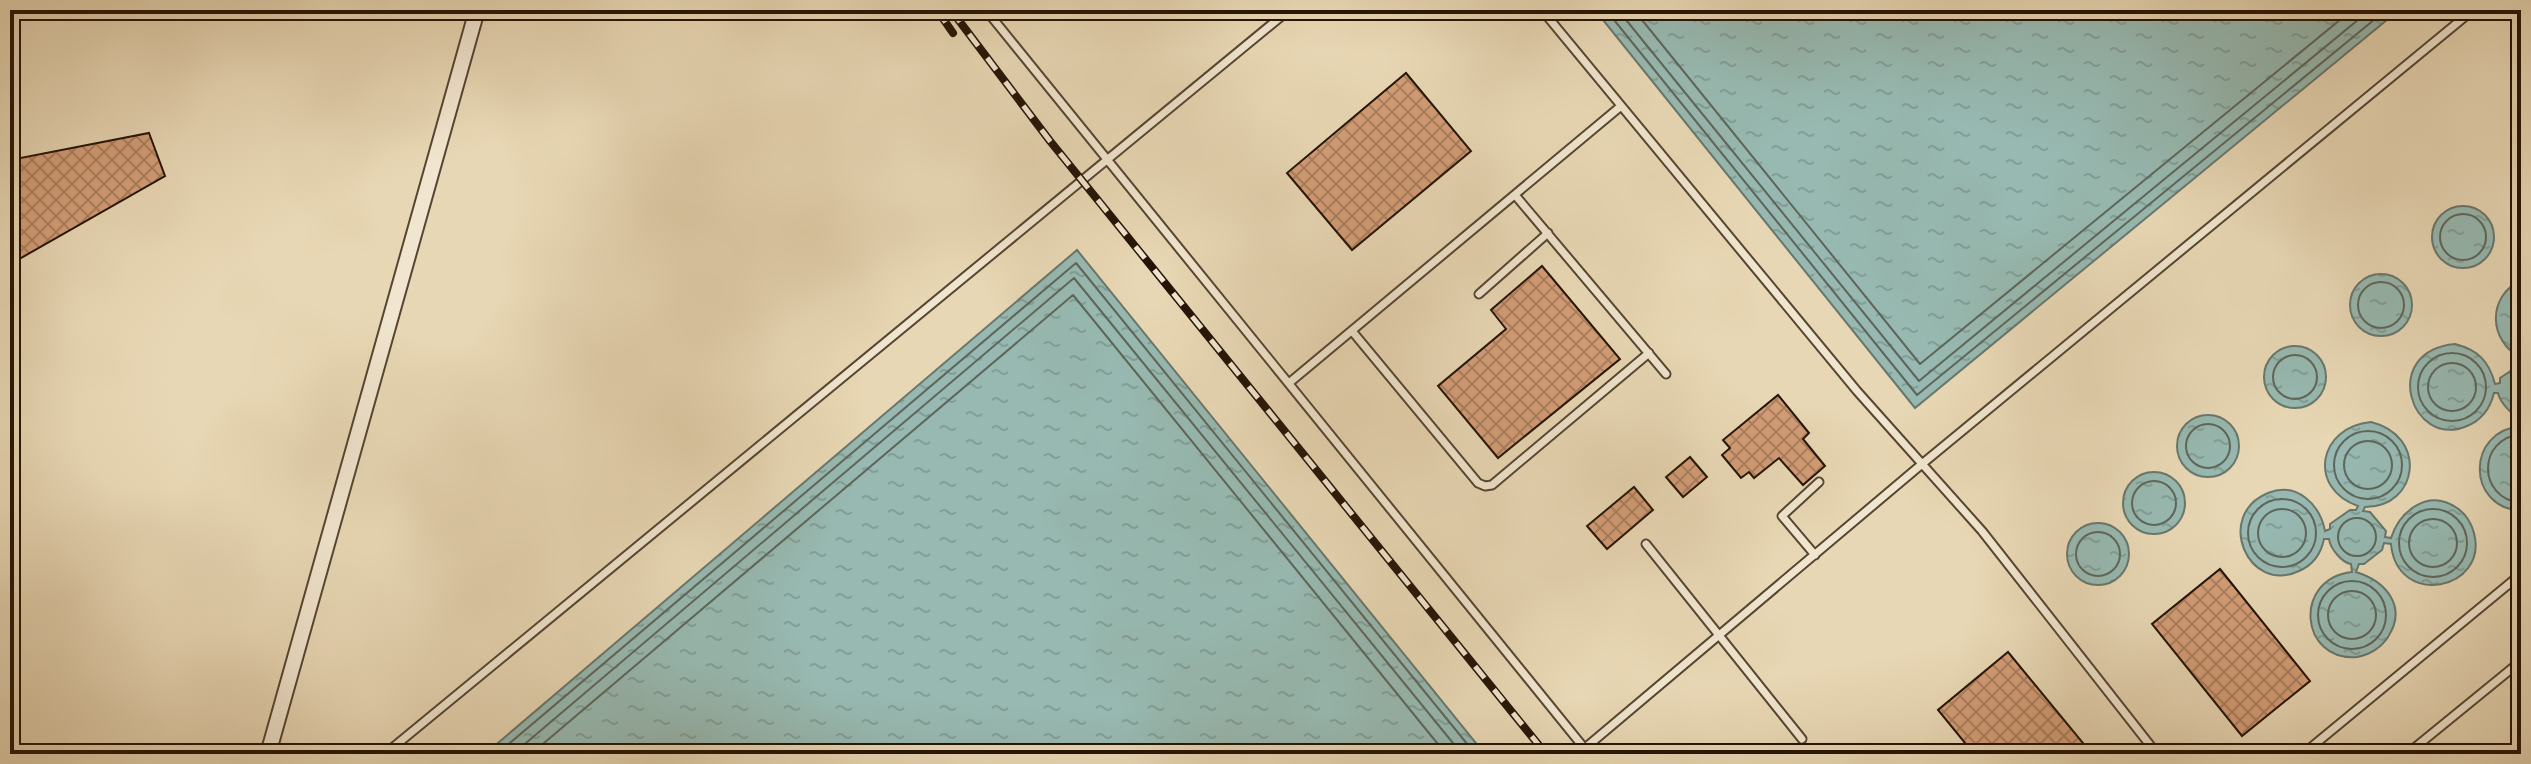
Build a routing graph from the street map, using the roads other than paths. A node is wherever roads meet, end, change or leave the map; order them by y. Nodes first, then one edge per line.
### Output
1 (477, 10) edge
2 (986, 10) edge
3 (1289, 10) edge
4 (1542, 10) edge
5 (2473, 10) edge
6 (1621, 106) junction
7 (1107, 159) junction
8 (1515, 195) junction
9 (1548, 233) junction
10 (1479, 294) dead end
11 (1352, 331) junction
12 (1649, 353) junction
13 (1666, 374) dead end
14 (1289, 383) junction
15 (1922, 464) junction
16 (1819, 482) dead end
17 (1646, 544) dead end
18 (1815, 555) junction
19 (2521, 574) edge
20 (1720, 635) junction
21 (2521, 661) edge
22 (1802, 739) dead end
23 (1584, 752) edge
24 (268, 754) edge
25 (385, 754) edge
26 (2157, 754) edge
27 (2303, 754) edge
28 (2407, 754) edge

1 - 24 street
2 - 7 lane
3 - 7 lane
4 - 6 lane
5 - 15 lane
6 - 8 lane
6 - 15 lane
7 - 14 lane
7 - 25 lane
8 - 9 lane
8 - 11 lane
9 - 10 lane
9 - 12 lane
11 - 12 lane
11 - 14 lane
12 - 13 lane
14 - 23 lane
15 - 18 lane
15 - 26 lane
16 - 18 lane
17 - 20 lane
18 - 20 lane
19 - 27 lane
20 - 22 lane
20 - 23 lane
21 - 28 lane

